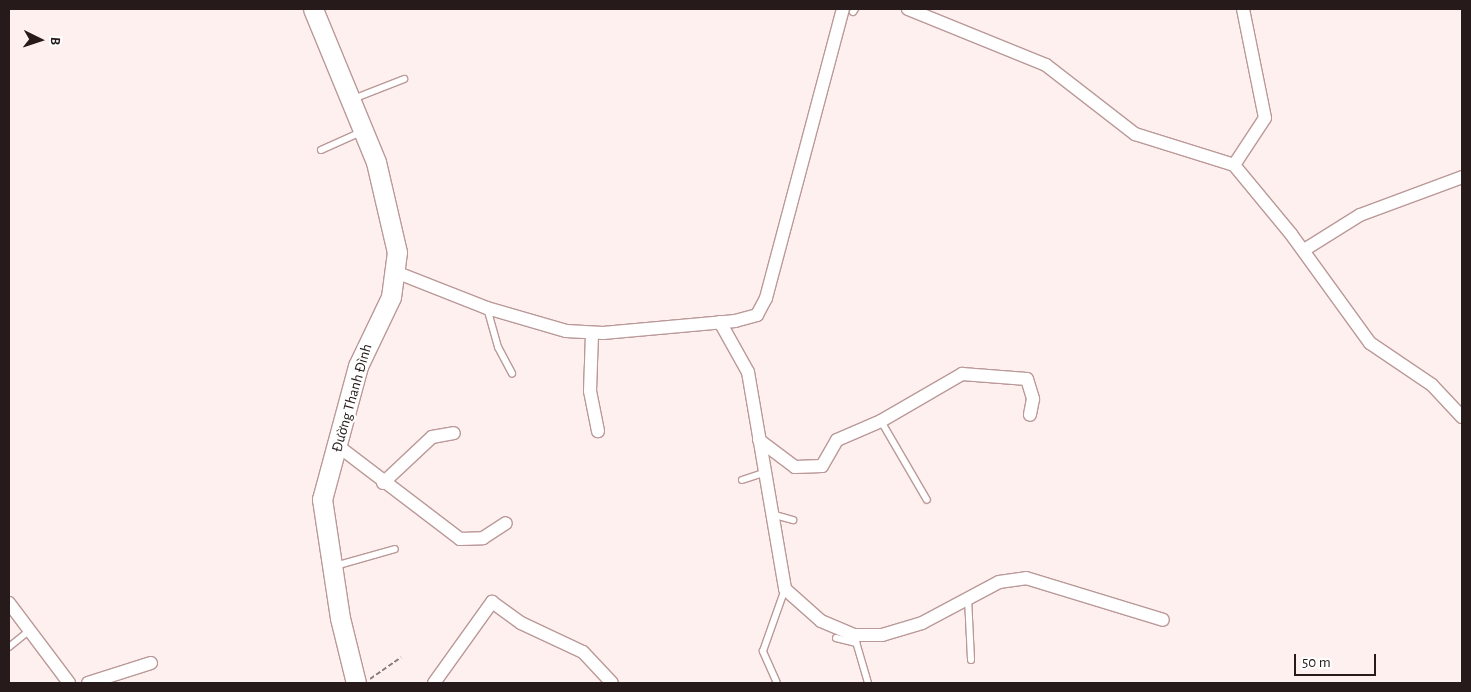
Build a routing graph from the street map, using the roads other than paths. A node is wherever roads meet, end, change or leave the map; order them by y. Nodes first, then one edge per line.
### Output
1 (313, 9) edge
2 (908, 9) edge
3 (1243, 9) edge
4 (850, 10) edge
5 (404, 78) dead end
6 (353, 99) junction
7 (364, 131) junction
8 (321, 150) dead end
9 (1234, 165) junction
10 (1462, 177) edge
11 (1304, 250) junction
12 (398, 273) junction
13 (487, 308) junction
14 (720, 322) junction
15 (592, 334) junction
16 (512, 373) dead end
17 (1030, 415) dead end
18 (1462, 417) edge
19 (881, 421) junction
20 (598, 431) dead end
21 (454, 433) dead end
22 (759, 440) junction
23 (338, 446) junction
24 (762, 473) junction
25 (742, 480) dead end
26 (383, 483) junction
27 (927, 500) dead end
28 (775, 514) junction
29 (793, 520) dead end
30 (506, 523) dead end
31 (395, 549) dead end
32 (331, 567) junction
33 (785, 589) junction
34 (968, 596) junction
35 (9, 603) edge
36 (1163, 620) dead end
37 (30, 630) junction
38 (836, 638) dead end
39 (855, 639) junction
40 (9, 647) edge
41 (971, 660) dead end
42 (151, 663) dead end
43 (69, 683) edge
44 (88, 683) edge
45 (356, 683) edge
46 (434, 683) edge
47 (612, 683) edge
48 (777, 683) edge
49 (868, 683) edge

1 - 6 street, Đường Thanh Đình
2 - 9 street
3 - 9 street
4 - 14 street
5 - 6 lane
6 - 7 street, Đường Thanh Đình
7 - 8 lane
7 - 12 street, Đường Thanh Đình
9 - 11 street
10 - 11 street
11 - 18 street
12 - 13 street
12 - 23 street, Đường Thanh Đình
13 - 15 street
13 - 16 lane
14 - 15 street
14 - 22 street
15 - 20 street
17 - 19 street
19 - 22 street
19 - 27 lane
21 - 26 street
22 - 24 street
23 - 26 street
23 - 32 street, Đường Thanh Đình
24 - 25 lane
24 - 28 street
26 - 30 street
28 - 29 lane
28 - 33 street
31 - 32 lane
32 - 45 street, Đường Thanh Đình
33 - 39 street
33 - 48 lane
34 - 36 street
34 - 39 street
34 - 41 lane
35 - 37 street
37 - 40 lane
37 - 43 street
38 - 39 lane
39 - 49 lane
42 - 44 street
46 - 47 street

